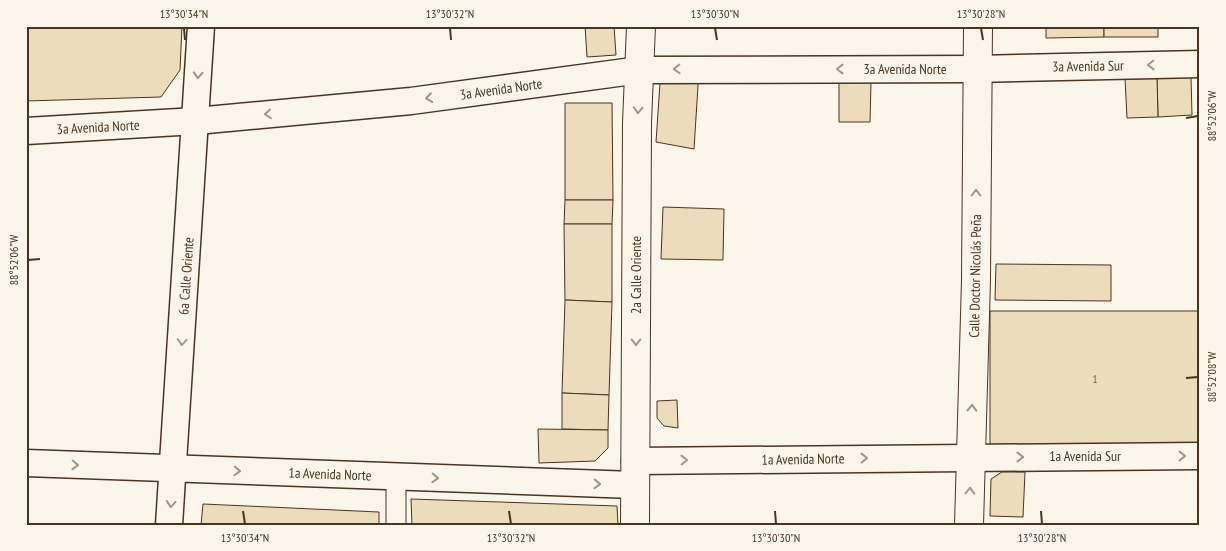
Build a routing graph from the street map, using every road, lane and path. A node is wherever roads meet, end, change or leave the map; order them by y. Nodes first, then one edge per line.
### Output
1 (201, 26) edge
2 (641, 26) edge
3 (978, 26) edge
4 (1200, 64) edge
5 (976, 69) junction
6 (640, 70) junction
7 (196, 121) junction
8 (26, 131) edge
9 (971, 456) junction
10 (1200, 456) edge
11 (26, 463) edge
12 (174, 469) junction
13 (635, 473) junction
14 (396, 476) junction
15 (169, 525) edge
16 (396, 525) edge
17 (635, 525) edge
18 (969, 525) edge

1 -> 7 street, 6a Calle Oriente
2 - 6 main road, 2a Calle Oriente
3 - 5 main road, Calle Doctor Nicolás Peña
4 -> 5 street, 3a Avenida Sur
5 -> 6 street, 3a Avenida Norte
9 -> 5 main road, Calle Doctor Nicolás Peña
6 -> 7 street, 3a Avenida Norte
6 -> 13 main road, 2a Calle Oriente
7 - 8 street, 3a Avenida Norte
7 -> 12 street, 6a Calle Oriente
9 -> 10 street, 1a Avenida Sur
13 -> 9 street, 1a Avenida Norte
18 -> 9 main road, Calle Doctor Nicolás Peña
11 -> 12 street, 1a Avenida Norte
12 -> 14 street, 1a Avenida Norte
12 -> 15 street, 6a Calle Oriente
14 -> 13 street, 1a Avenida Norte
13 - 17 main road, 2a Calle Oriente
14 - 16 street

